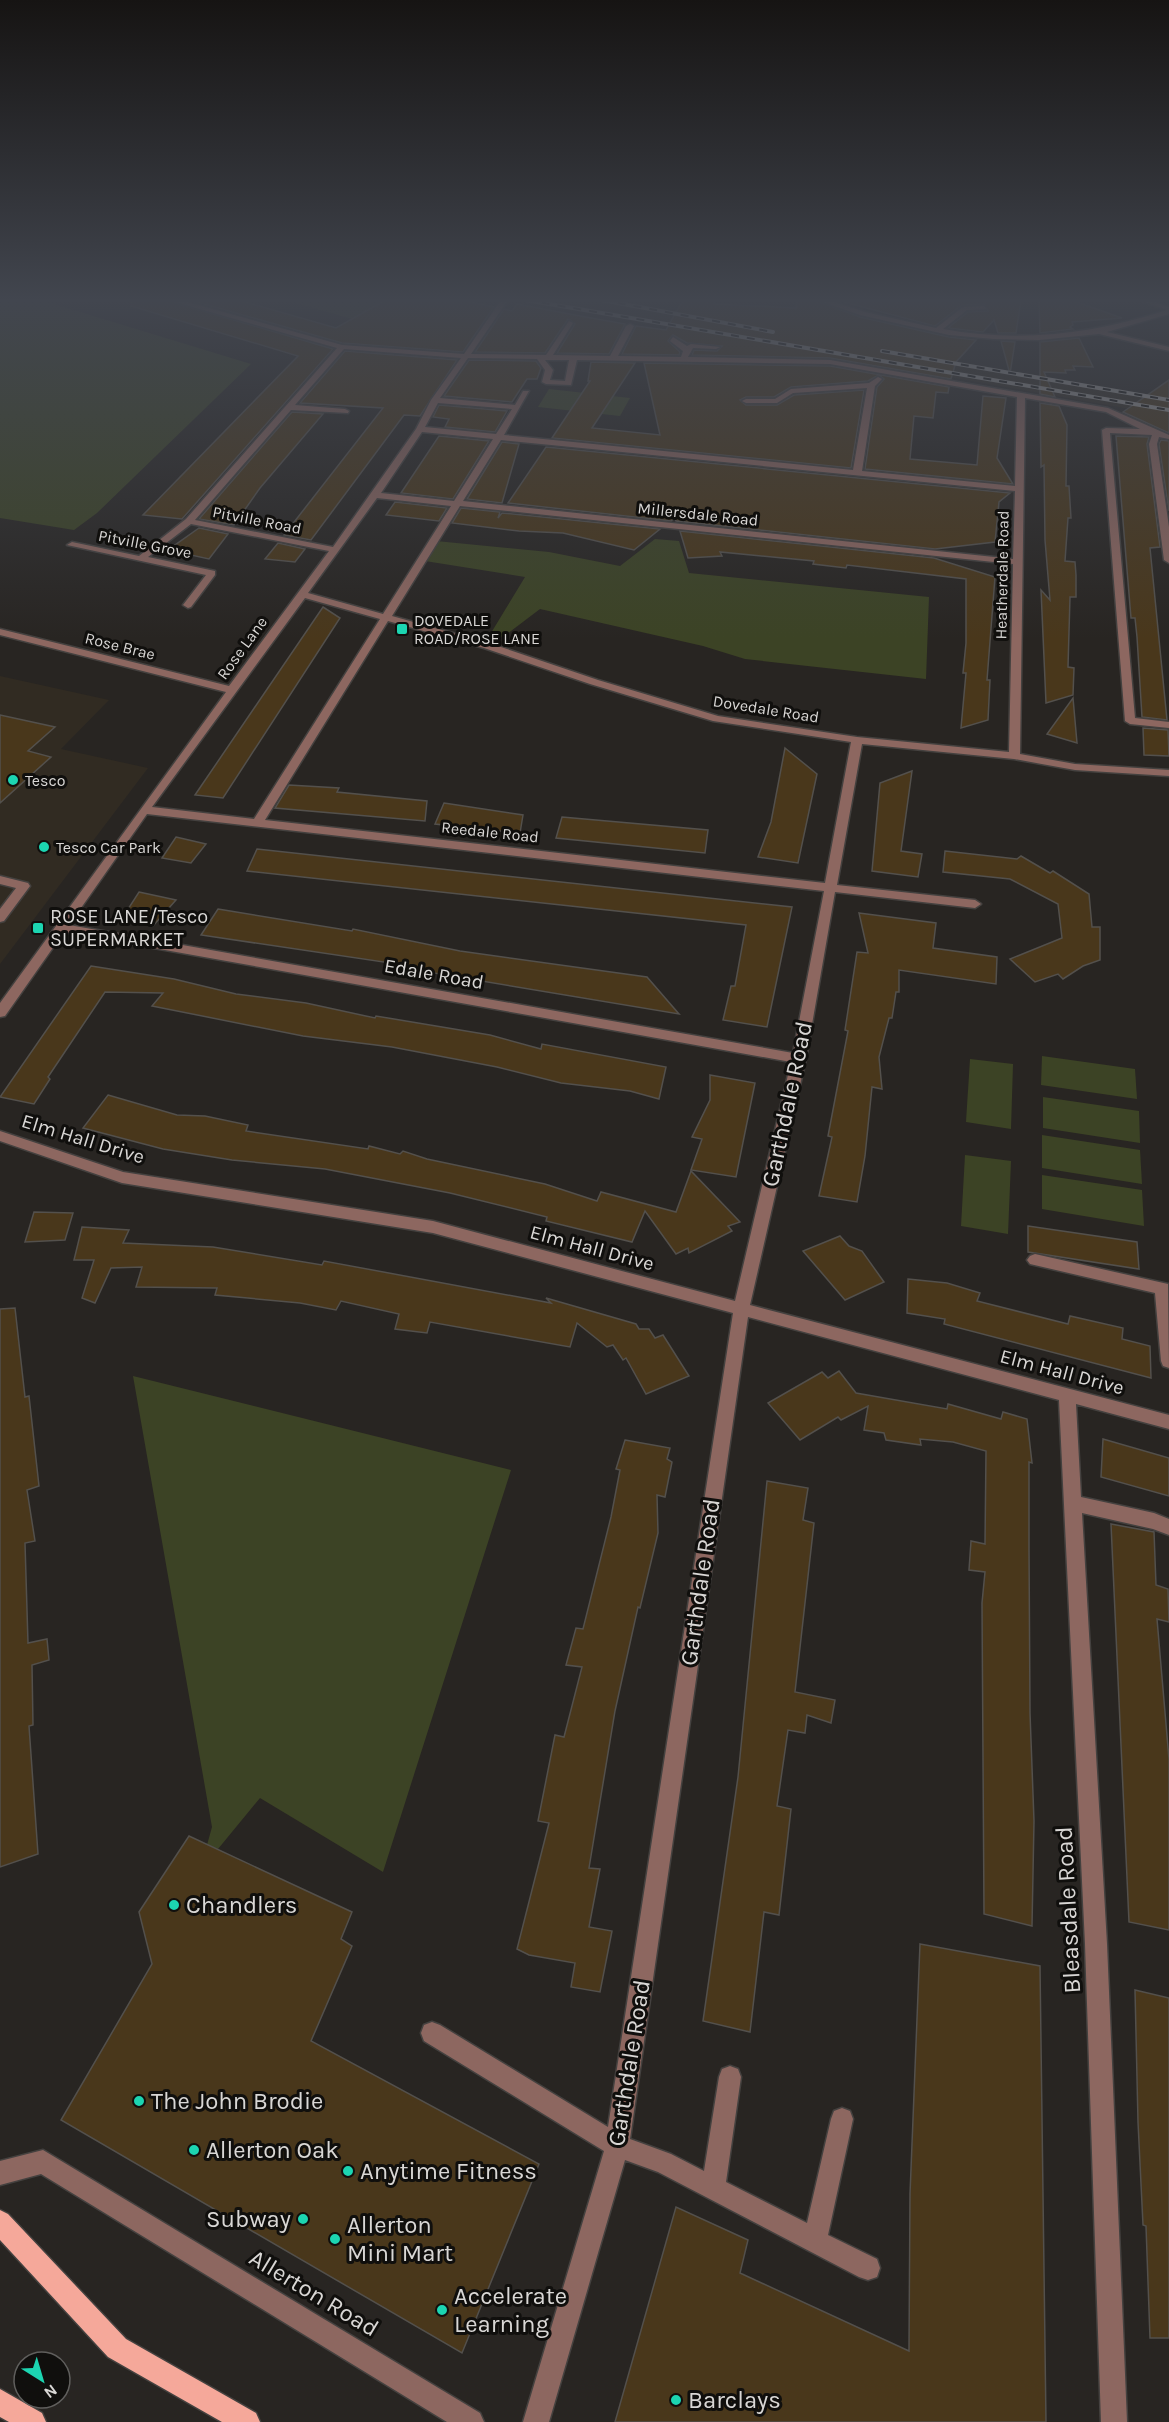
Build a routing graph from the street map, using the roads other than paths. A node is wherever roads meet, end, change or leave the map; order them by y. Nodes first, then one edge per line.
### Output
1 (284, 413) edge
2 (428, 413) edge
3 (513, 413) edge
4 (867, 413) edge
5 (1021, 413) edge
6 (1116, 413) edge
7 (420, 429) junction
8 (1153, 433) junction
9 (500, 437) junction
10 (1169, 437) edge
11 (857, 473) junction
12 (1019, 489) junction
13 (375, 495) junction
14 (456, 504) junction
15 (189, 521) junction
16 (72, 545) dead end
17 (336, 550) junction
18 (142, 558) junction
19 (1169, 560) edge
20 (1018, 562) junction
21 (302, 594) junction
22 (188, 605) dead end
23 (384, 617) junction
24 (0, 632) edge
25 (232, 690) junction
26 (1169, 725) edge
27 (857, 740) junction
28 (1014, 756) junction
29 (1169, 773) edge
30 (144, 810) junction
31 (258, 822) junction
32 (0, 880) edge
33 (832, 886) junction
34 (975, 904) dead end
35 (0, 918) edge
36 (63, 928) junction
37 (0, 1013) edge
38 (799, 1059) junction
39 (0, 1136) edge
40 (1035, 1260) dead end
41 (741, 1310) junction
42 (1169, 1361) edge
43 (1067, 1396) junction
44 (1169, 1422) edge
45 (1073, 1503) junction
46 (1169, 1527) edge
47 (432, 2033) dead end
48 (730, 2077) dead end
49 (842, 2119) dead end
50 (617, 2146) junction
51 (0, 2173) edge
52 (713, 2188) junction
53 (0, 2222) edge
54 (815, 2240) junction
55 (868, 2268) dead end
56 (0, 2402) edge
57 (33, 2422) edge
58 (247, 2422) edge
59 (471, 2422) edge
60 (536, 2422) edge
61 (1114, 2422) edge

1 - 15 street, Pitville Road
2 - 7 street, Rose Lane
3 - 9 street
4 - 11 street
5 - 12 street, Heatherdale Road
6 - 8 street
7 - 9 street
7 - 13 street, Rose Lane
8 - 10 street
8 - 19 street
8 - 26 street
9 - 11 street
9 - 14 street
11 - 12 street
12 - 20 street, Heatherdale Road
13 - 14 street, Millersdale Road
13 - 17 street, Rose Lane
14 - 20 street, Millersdale Road
14 - 23 street
15 - 17 street, Pitville Road
15 - 18 street
16 - 18 street, Pitville Grove
17 - 21 street, Rose Lane
18 - 22 street, Pitville Grove
20 - 28 street, Heatherdale Road
21 - 23 street, Dovedale Road
21 - 25 street, Rose Lane
23 - 27 street, Dovedale Road
23 - 31 street
24 - 25 street, Rose Brae
25 - 30 street, Rose Lane
27 - 28 street, Dovedale Road
27 - 33 street, Garthdale Road
28 - 29 street, Dovedale Road
30 - 31 street, Reedale Road
30 - 36 street, Rose Lane
31 - 33 street, Reedale Road
32 - 35 street
33 - 34 street, Reedale Road
33 - 38 street, Garthdale Road
36 - 37 street, Rose Lane
36 - 38 street, Edale Road
38 - 41 street, Garthdale Road
39 - 41 street, Elm Hall Drive
40 - 42 street
41 - 43 street, Elm Hall Drive
41 - 50 street, Garthdale Road
43 - 44 street, Elm Hall Drive
43 - 45 street, Bleasdale Road
45 - 46 street
45 - 61 street, Bleasdale Road
47 - 50 street
48 - 52 street
49 - 54 street
50 - 52 street
50 - 60 street, Garthdale Road
51 - 59 street, Allerton Road
52 - 54 street
53 - 58 main road
54 - 55 street
56 - 57 main road

